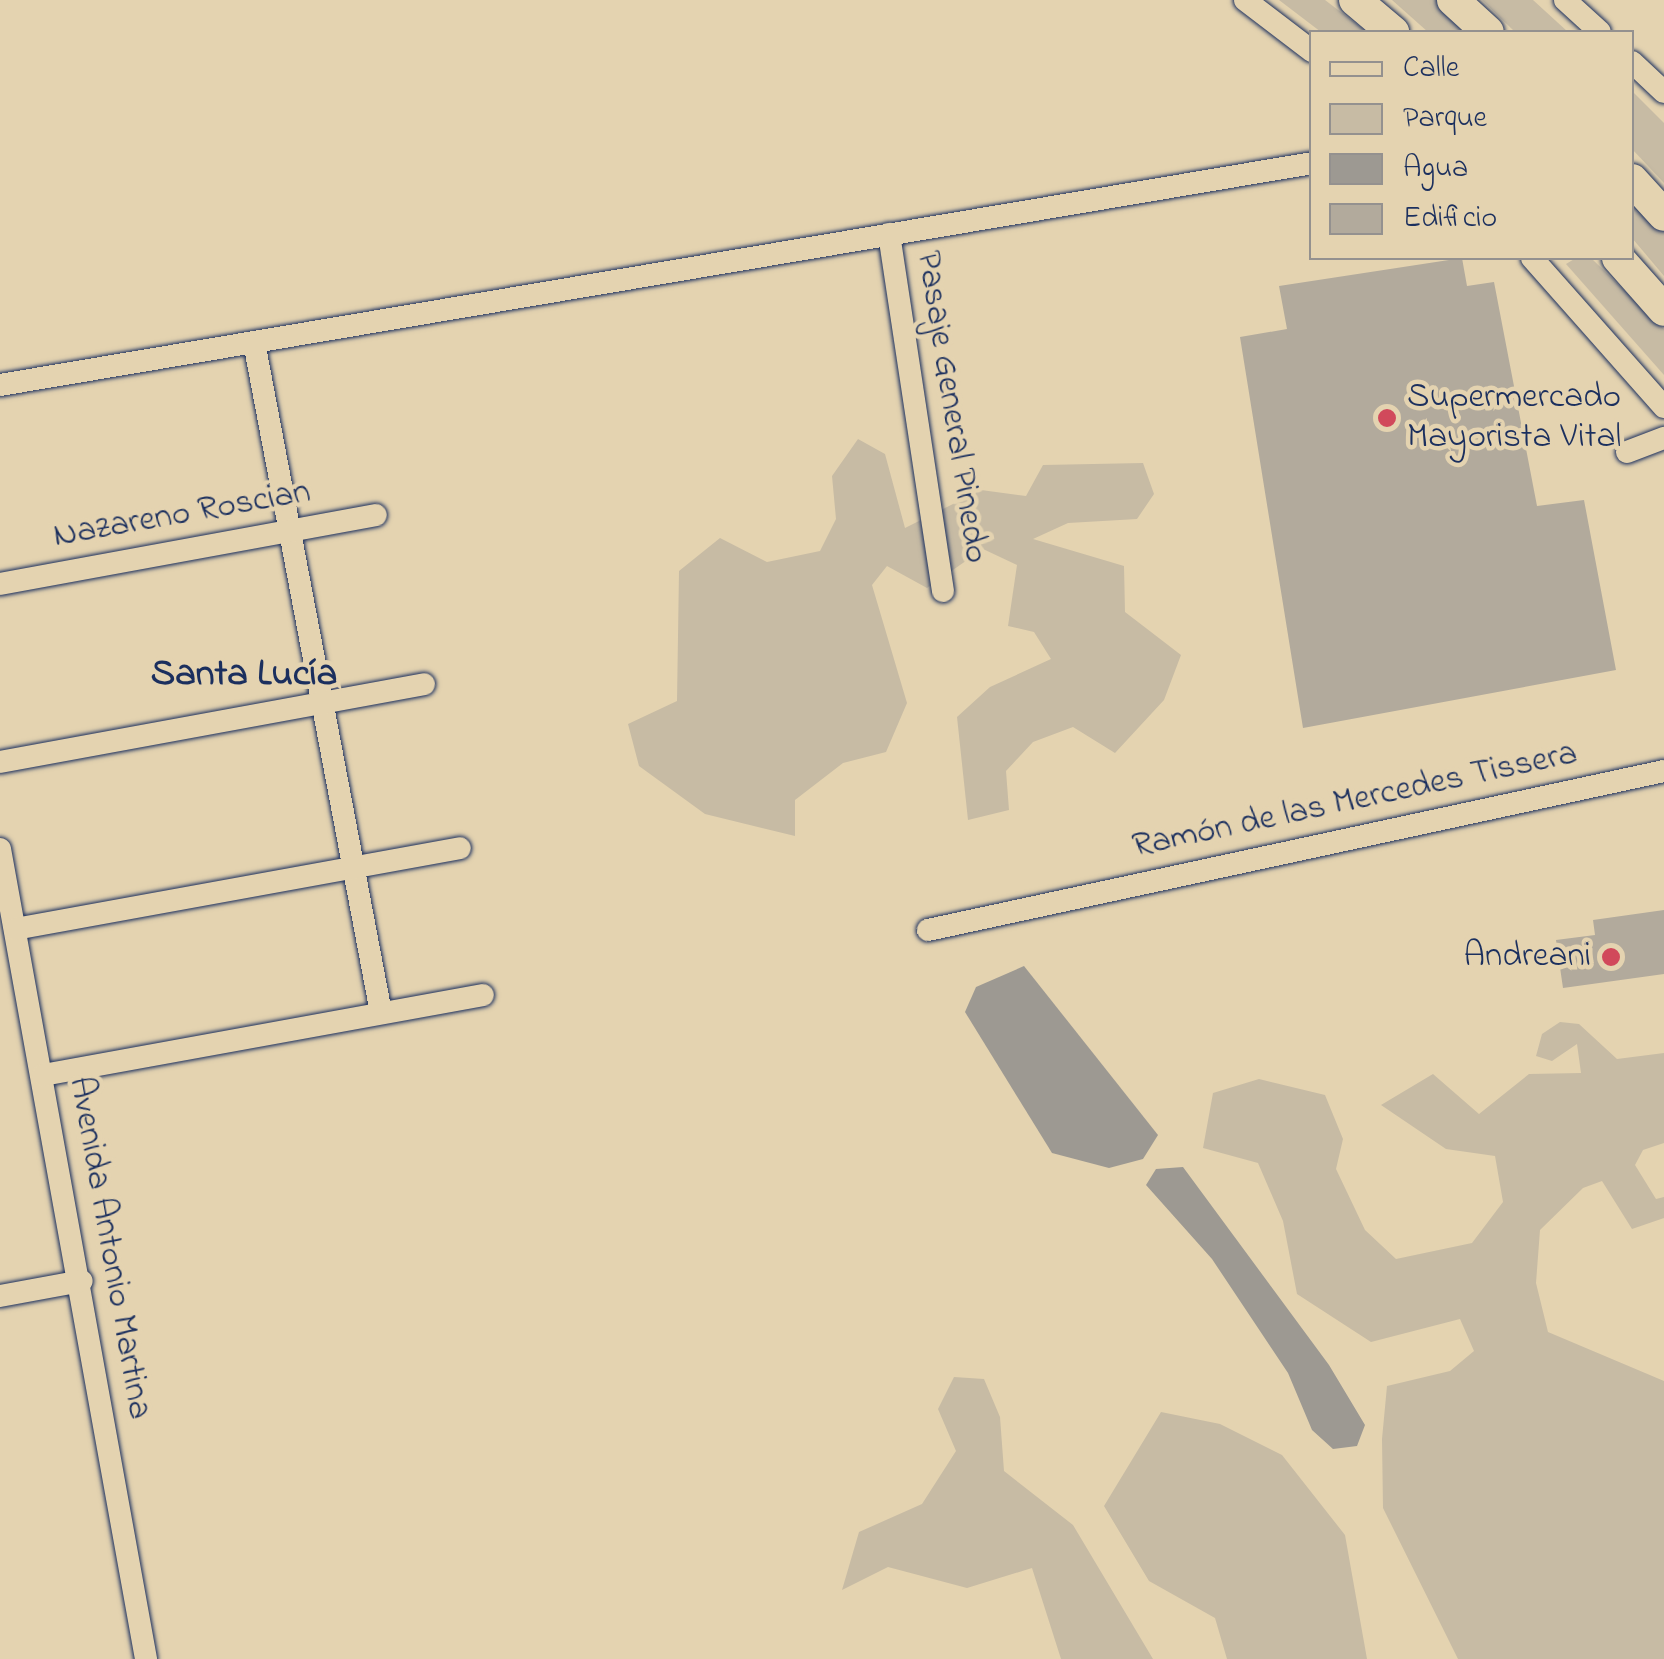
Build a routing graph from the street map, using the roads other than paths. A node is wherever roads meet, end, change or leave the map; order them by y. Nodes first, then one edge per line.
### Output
1 (1246, 0) edge
2 (1355, 0) edge
3 (1453, 0) edge
4 (1565, 0) edge
5 (1391, 30) edge
6 (1486, 30) edge
7 (1598, 30) edge
8 (1309, 49) edge
9 (1634, 64) edge
10 (1664, 92) edge
11 (1309, 164) edge
12 (1634, 182) edge
13 (1664, 216) edge
14 (889, 234) junction
15 (1534, 260) edge
16 (1620, 260) edge
17 (1664, 310) edge
18 (254, 342) junction
19 (0, 384) edge
20 (1664, 407) edge
21 (1664, 438) edge
22 (1627, 452) dead end
23 (376, 515) dead end
24 (290, 531) junction
25 (0, 584) edge
26 (944, 590) dead end
27 (424, 684) dead end
28 (322, 703) junction
29 (0, 762) edge
30 (1664, 771) edge
31 (460, 848) dead end
32 (0, 850) edge
33 (353, 867) junction
34 (15, 929) junction
35 (928, 930) dead end
36 (484, 994) dead end
37 (381, 1013) junction
38 (43, 1076) junction
39 (82, 1281) junction
40 (0, 1296) edge
41 (146, 1659) edge

1 - 8 street
2 - 5 highway
3 - 6 highway
4 - 7 street
9 - 10 street
11 - 14 street
12 - 13 highway
14 - 18 street
14 - 26 street, Pasaje General Pinedo
15 - 20 street
16 - 17 highway
18 - 19 street
18 - 24 street
21 - 22 street
23 - 24 street, Nazareno Roscian
24 - 25 street, Nazareno Roscian
24 - 28 street
27 - 28 street
28 - 29 street
28 - 33 street
30 - 35 street, Ramón de las Mercedes Tissera
31 - 33 street
32 - 34 street, Avenida Antonio Martina
33 - 34 street
33 - 37 street
34 - 38 street, Avenida Antonio Martina
36 - 37 street
37 - 38 street
38 - 39 street, Avenida Antonio Martina
39 - 40 street
39 - 41 street, Avenida Antonio Martina

